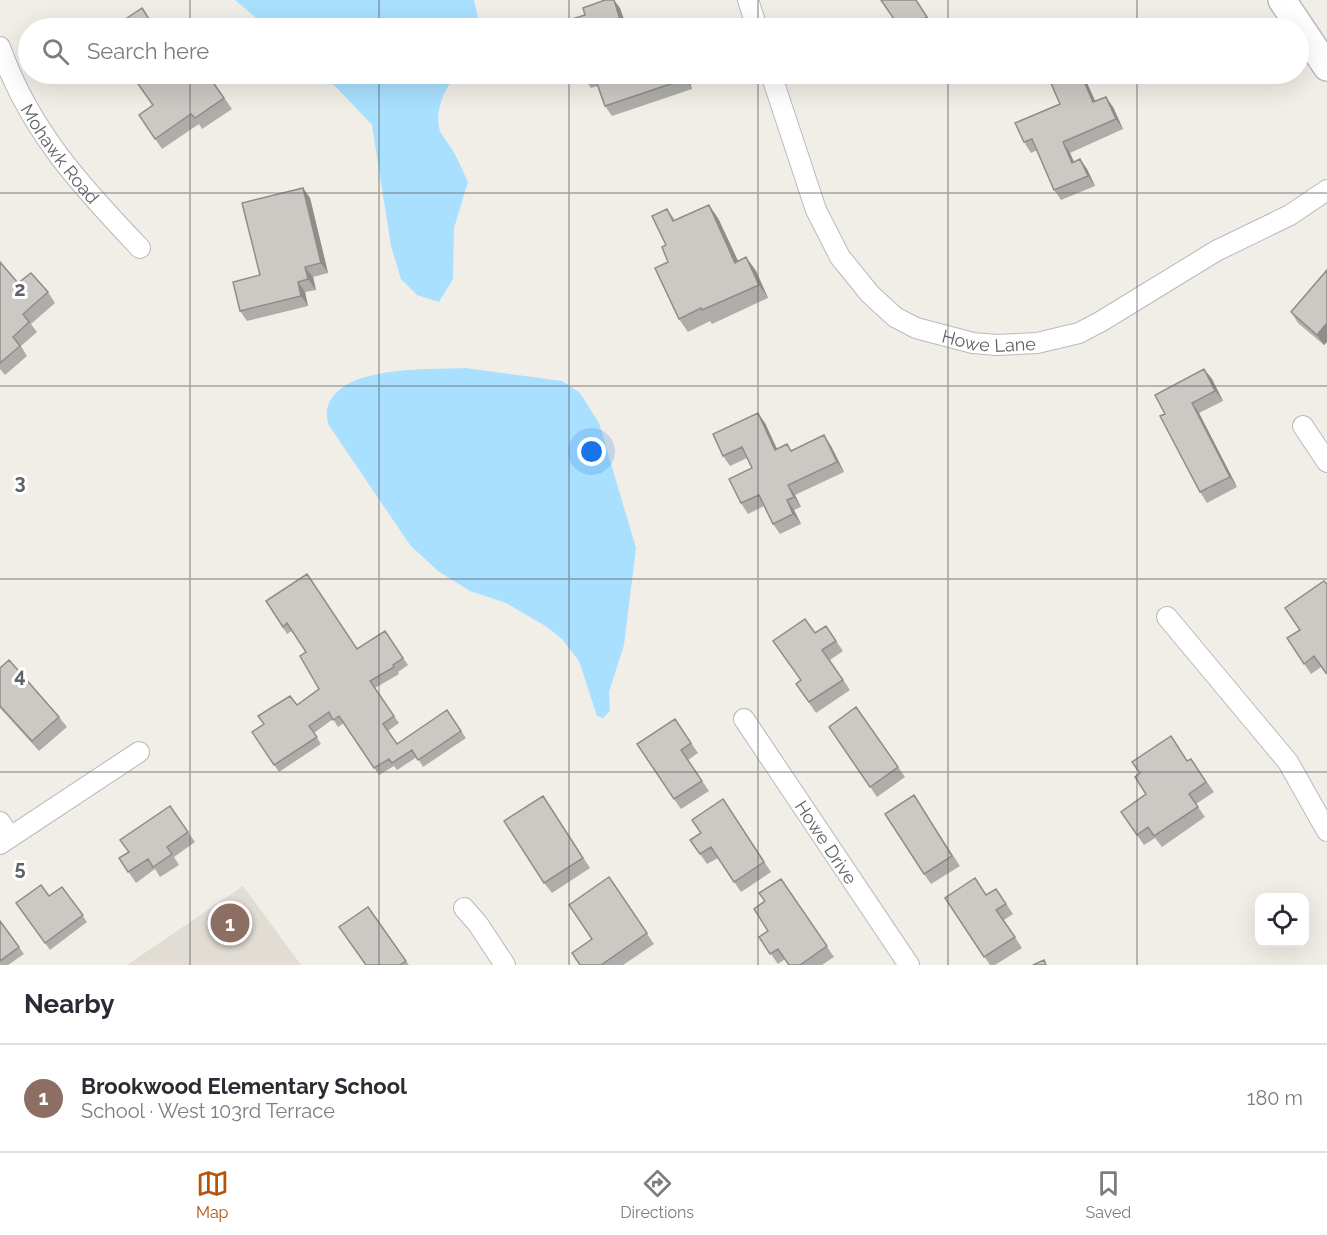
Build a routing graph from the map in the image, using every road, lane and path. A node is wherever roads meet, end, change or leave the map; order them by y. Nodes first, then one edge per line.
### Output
1 (748, 0) edge
2 (1282, 0) edge
3 (754, 18) edge
4 (1294, 18) edge
5 (1309, 40) edge
6 (0, 47) edge
7 (1327, 67) edge
8 (774, 84) edge
9 (1327, 190) edge
10 (140, 248) dead end
11 (1303, 426) dead end
12 (1327, 462) edge
13 (1167, 617) dead end
14 (744, 720) dead end
15 (139, 752) dead end
16 (1327, 831) edge
17 (3, 834) edge
18 (464, 908) dead end
19 (506, 965) edge
20 (909, 965) edge

1 - 3 street
2 - 4 main road
5 - 7 main road
6 - 10 street, Mohawk Road
8 - 9 street, Howe Lane
11 - 12 street
13 - 16 street
14 - 20 street, Howe Drive
15 - 17 street
18 - 19 street

